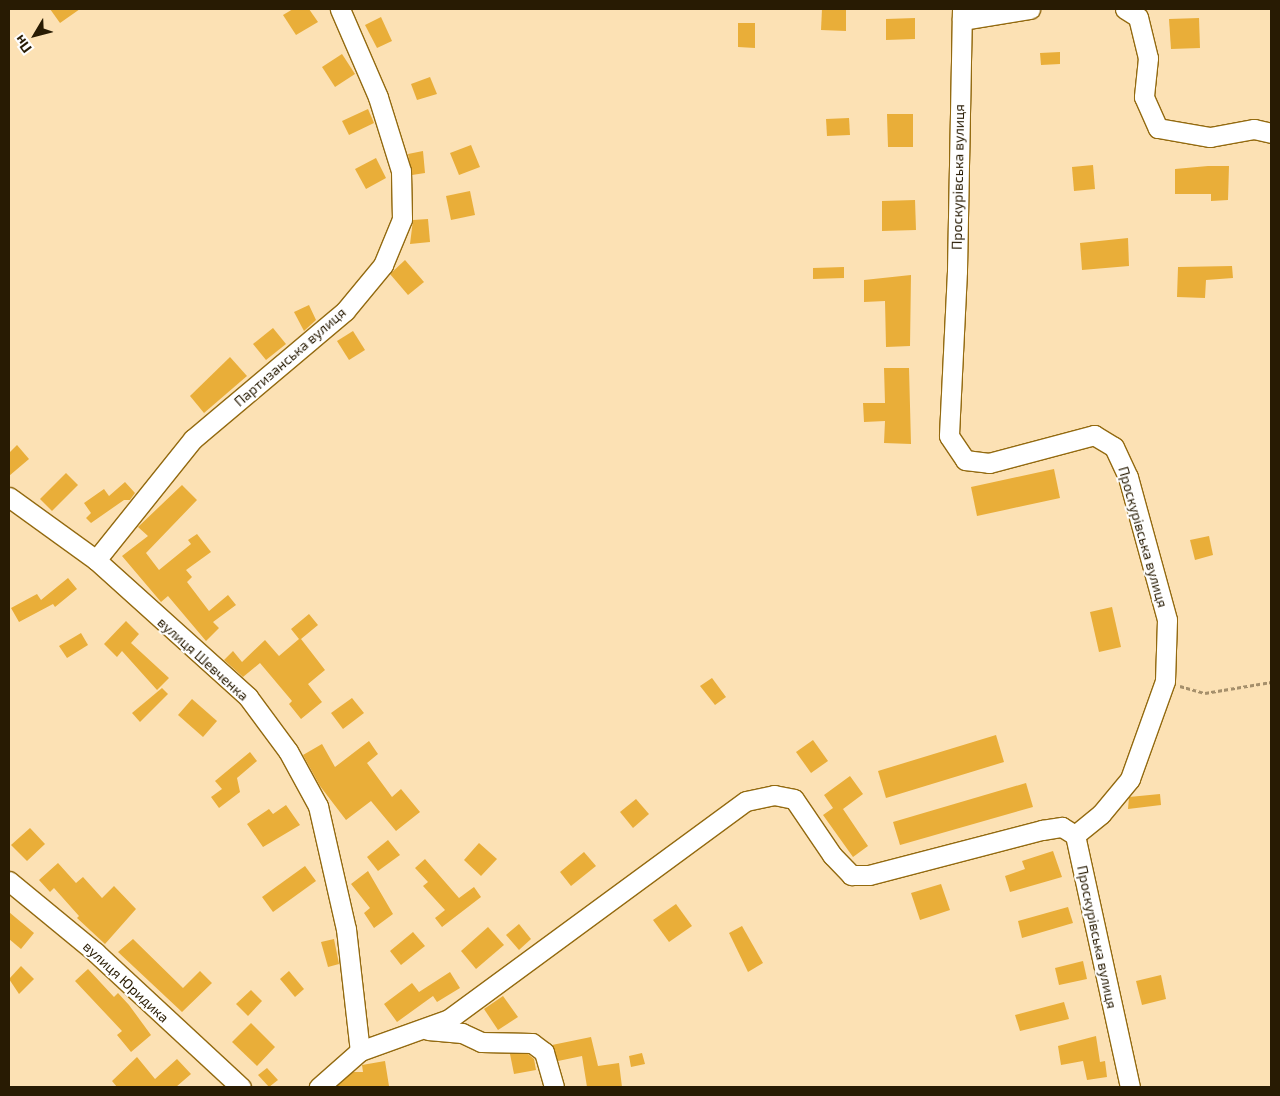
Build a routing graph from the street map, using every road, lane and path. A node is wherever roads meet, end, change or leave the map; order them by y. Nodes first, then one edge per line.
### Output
1 (340, 9) edge
2 (1030, 9) edge
3 (1133, 11) edge
4 (962, 14) edge
5 (1271, 133) edge
6 (9, 497) edge
7 (96, 560) junction
8 (1164, 681) junction
9 (1271, 682) edge
10 (1075, 835) junction
11 (9, 881) edge
12 (427, 1030) junction
13 (360, 1051) junction
14 (241, 1087) edge
15 (319, 1087) edge
16 (554, 1087) edge
17 (1130, 1087) edge

1 - 7 street, Партизанська вулиця
2 - 4 street
3 - 5 street
4 - 8 street, Проскурівська вулиця
6 - 7 street, вулиця Шевченка
7 - 13 street, вулиця Шевченка
8 - 9 path
8 - 10 street, Проскурівська вулиця
10 - 12 street
10 - 17 street, Проскурівська вулиця
11 - 14 street, вулиця Юридика
12 - 13 street
12 - 16 street
13 - 15 street

